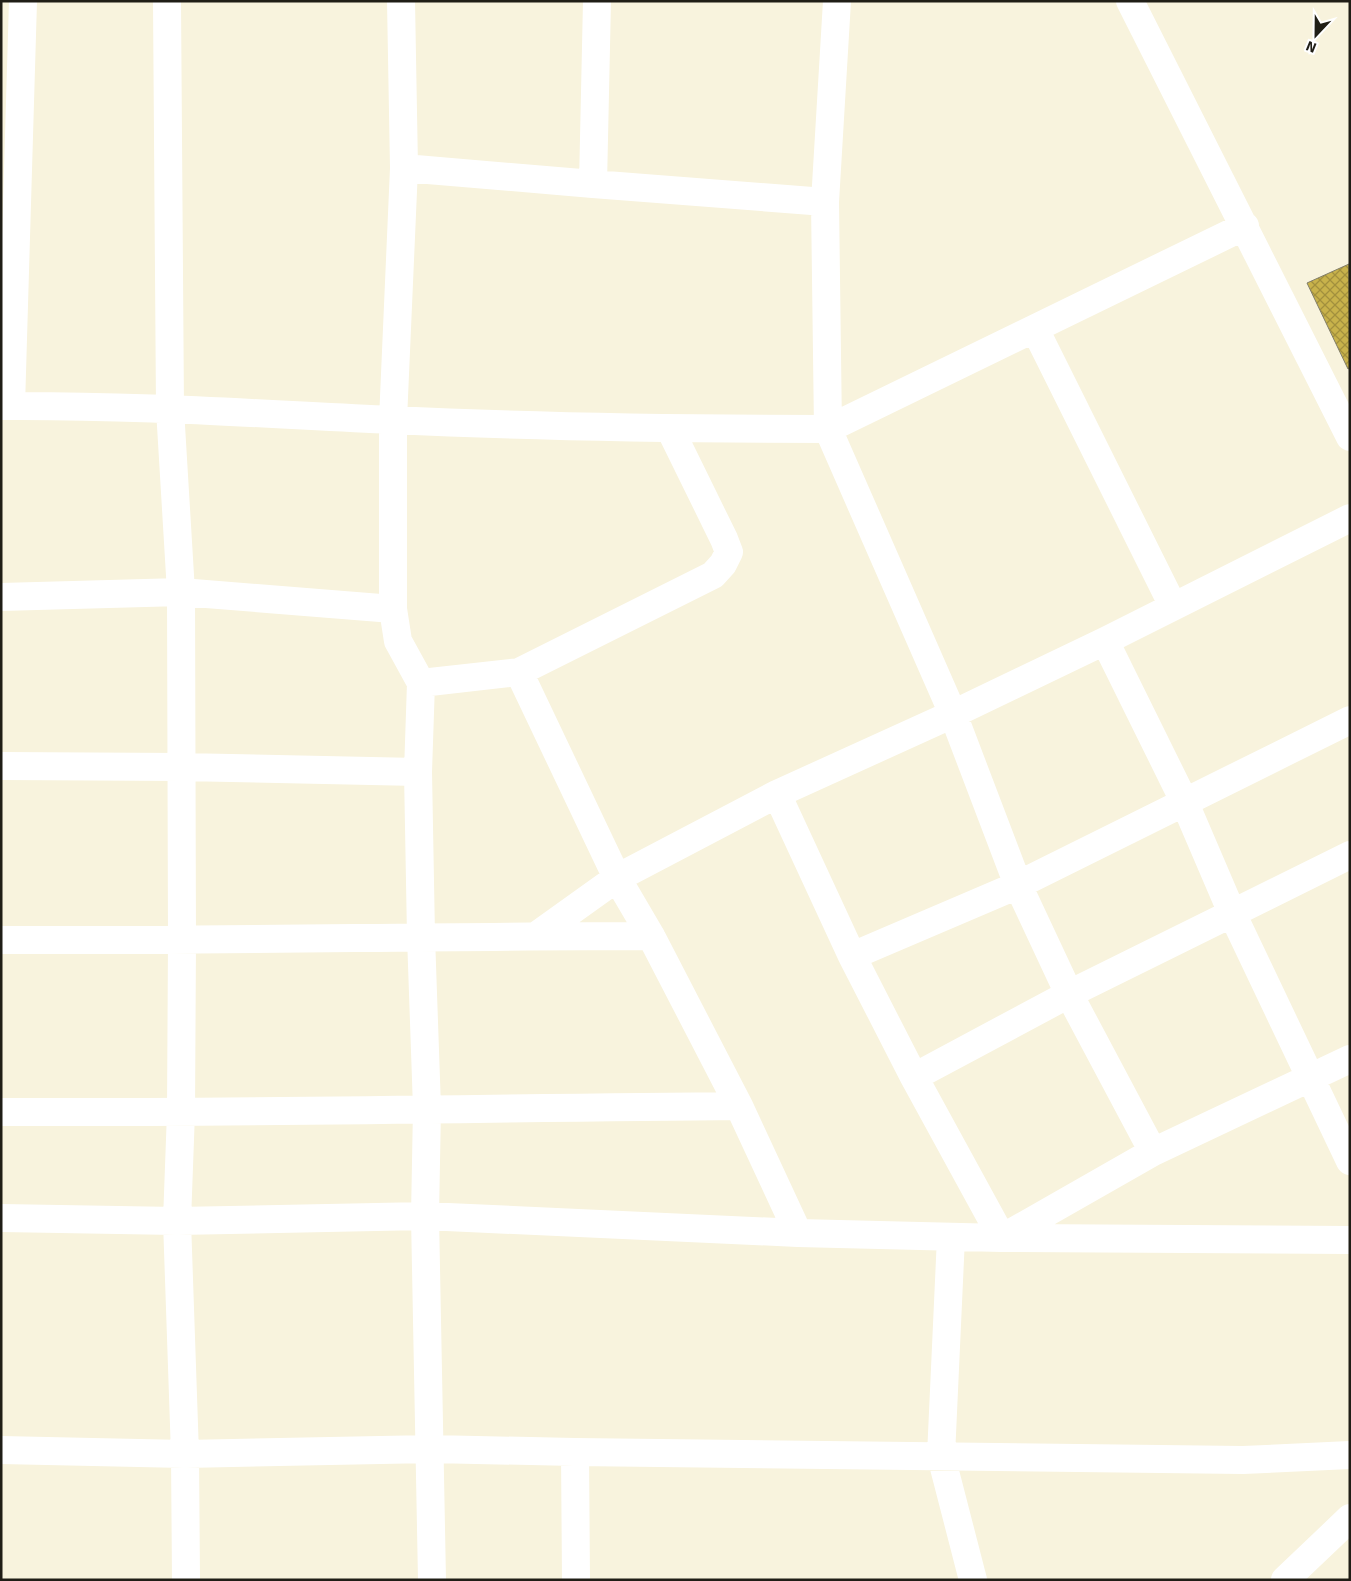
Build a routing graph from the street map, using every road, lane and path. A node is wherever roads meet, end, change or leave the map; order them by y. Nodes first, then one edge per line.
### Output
1 (22, 1) edge
2 (167, 1) edge
3 (401, 1) edge
4 (597, 1) edge
5 (837, 1) edge
6 (1130, 1) edge
7 (404, 168) junction
8 (593, 184) junction
9 (825, 202) junction
10 (1245, 226) junction
11 (1034, 329) junction
12 (6, 406) edge
13 (170, 409) junction
14 (393, 420) junction
15 (670, 429) junction
16 (828, 429) junction
17 (1350, 437) edge
18 (1350, 518) edge
19 (181, 592) junction
20 (1, 598) edge
21 (1173, 606) junction
22 (393, 608) junction
23 (1104, 641) junction
24 (519, 672) junction
25 (422, 683) junction
26 (953, 714) junction
27 (1350, 720) edge
28 (1, 766) edge
29 (181, 767) junction
30 (418, 772) junction
31 (777, 794) junction
32 (1184, 801) junction
33 (1350, 855) edge
34 (617, 878) junction
35 (1018, 885) junction
36 (1232, 912) junction
37 (421, 936) junction
38 (536, 936) junction
39 (651, 936) junction
40 (1, 940) edge
41 (182, 941) junction
42 (852, 956) junction
43 (1069, 994) junction
44 (1350, 1059) edge
45 (914, 1077) junction
46 (1311, 1078) junction
47 (739, 1106) junction
48 (427, 1108) junction
49 (1, 1112) edge
50 (181, 1112) junction
51 (1154, 1152) junction
52 (1350, 1161) edge
53 (425, 1216) junction
54 (1, 1218) edge
55 (177, 1221) junction
56 (798, 1233) junction
57 (951, 1237) junction
58 (1002, 1238) junction
59 (1350, 1240) edge
60 (430, 1449) junction
61 (1, 1450) edge
62 (575, 1452) junction
63 (185, 1454) junction
64 (1350, 1455) edge
65 (941, 1456) junction
66 (1350, 1518) edge
67 (186, 1580) edge
68 (432, 1580) edge
69 (576, 1580) edge
70 (973, 1580) edge
71 (1285, 1580) edge

1 - 12 street
2 - 13 street
3 - 7 street
4 - 8 street
5 - 9 street
6 - 10 street
7 - 8 street
7 - 14 street
8 - 9 street
9 - 16 street
10 - 11 street
10 - 17 street
11 - 16 street
11 - 21 street
12 - 13 street
13 - 14 street
13 - 19 street
14 - 15 street
14 - 22 street
15 - 16 street
15 - 24 street
16 - 26 street
18 - 21 street
19 - 20 street
19 - 22 street
19 - 29 street
21 - 23 street
22 - 25 street
23 - 26 street
23 - 32 street
24 - 25 street
24 - 34 street
25 - 30 street
26 - 31 street
26 - 35 street
27 - 32 street
28 - 29 street
29 - 30 street
29 - 41 street
30 - 37 street
31 - 34 street
31 - 42 street
32 - 35 street
32 - 36 street
33 - 36 street
34 - 38 street
34 - 39 street
35 - 42 street
35 - 43 street
36 - 43 street
36 - 46 street
37 - 38 street
37 - 41 street
37 - 48 street
38 - 39 street
39 - 47 street
40 - 41 street
41 - 50 street
42 - 45 street
43 - 45 street
43 - 51 street
44 - 46 street
45 - 58 street
46 - 51 street
46 - 52 street
47 - 48 street
47 - 56 street
48 - 50 street
48 - 53 street
49 - 50 street
50 - 55 street
51 - 58 street
53 - 55 street
53 - 56 street
53 - 60 street
54 - 55 street
55 - 63 street
56 - 57 street
57 - 58 street
57 - 65 street
58 - 59 street
60 - 62 street
60 - 63 street
60 - 68 street
61 - 63 street
62 - 65 street
62 - 69 street
63 - 67 street
64 - 65 street
65 - 70 street
66 - 71 street

